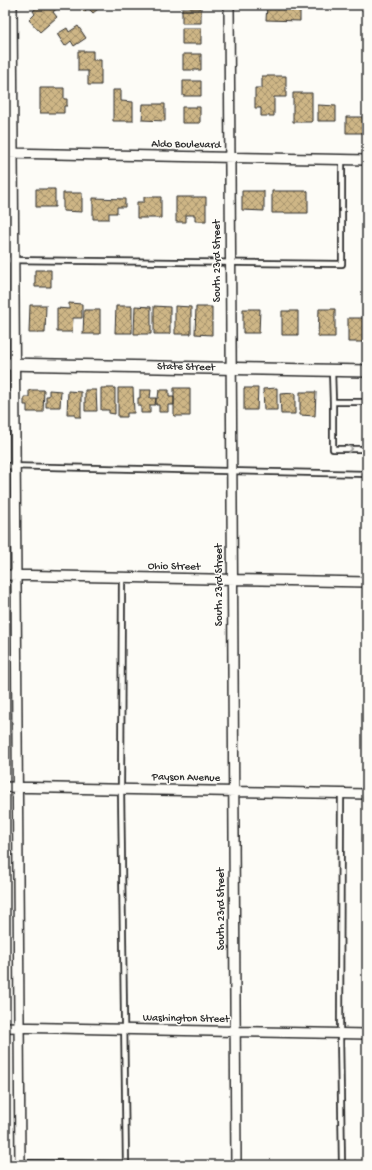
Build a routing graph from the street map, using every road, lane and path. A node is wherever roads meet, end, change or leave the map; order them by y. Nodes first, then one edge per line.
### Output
1 (12, 5) edge
2 (229, 5) edge
3 (9, 153) edge
4 (230, 157) junction
5 (342, 159) junction
6 (367, 160) edge
7 (10, 260) edge
8 (230, 262) junction
9 (10, 364) edge
10 (230, 368) junction
11 (332, 370) junction
12 (367, 371) edge
13 (333, 402) junction
14 (367, 402) edge
15 (367, 449) edge
16 (5, 466) edge
17 (15, 467) junction
18 (231, 471) junction
19 (367, 474) edge
20 (5, 575) edge
21 (15, 576) junction
22 (122, 578) junction
23 (232, 580) junction
24 (367, 582) edge
25 (5, 787) edge
26 (17, 787) junction
27 (121, 789) junction
28 (233, 791) junction
29 (341, 793) junction
30 (367, 794) edge
31 (5, 1027) edge
32 (19, 1028) junction
33 (125, 1030) junction
34 (235, 1032) junction
35 (340, 1034) junction
36 (367, 1034) edge
37 (5, 1163) edge
38 (20, 1164) edge
39 (236, 1165) edge
40 (342, 1165) edge

1 - 3 street
2 - 4 street, South 23rd Street
3 - 4 street, Aldo Boulevard
3 - 7 street
4 - 5 street, Aldo Boulevard
4 - 8 street, South 23rd Street
5 - 6 street, Aldo Boulevard
5 - 8 lane
7 - 8 lane
7 - 9 street
8 - 10 street, South 23rd Street
9 - 10 street, State Street
9 - 17 street
10 - 11 street, State Street
10 - 18 street, South 23rd Street
11 - 12 street, State Street
11 - 13 lane
13 - 14 lane
13 -> 15 lane
16 - 17 lane
17 - 18 lane
17 - 21 street
18 - 19 lane
18 - 23 street, South 23rd Street
20 - 21 street, Ohio Street
21 - 22 street, Ohio Street
21 - 26 street
22 - 23 street, Ohio Street
22 - 27 lane
23 - 24 street, Ohio Street
23 - 28 street, South 23rd Street
25 - 26 street, Payson Avenue
26 - 27 street, Payson Avenue
26 - 32 street
27 - 28 street, Payson Avenue
27 - 33 lane
28 - 29 street, Payson Avenue
28 - 34 street, South 23rd Street
29 - 30 street, Payson Avenue
29 - 35 lane
31 - 32 street, Washington Street
32 - 33 street, Washington Street
32 - 38 street
33 - 34 street, Washington Street
33 - 38 lane
34 - 35 street, Washington Street
34 - 39 street, South 23rd Street
35 - 36 street, Washington Street
35 - 40 lane
37 - 38 lane

